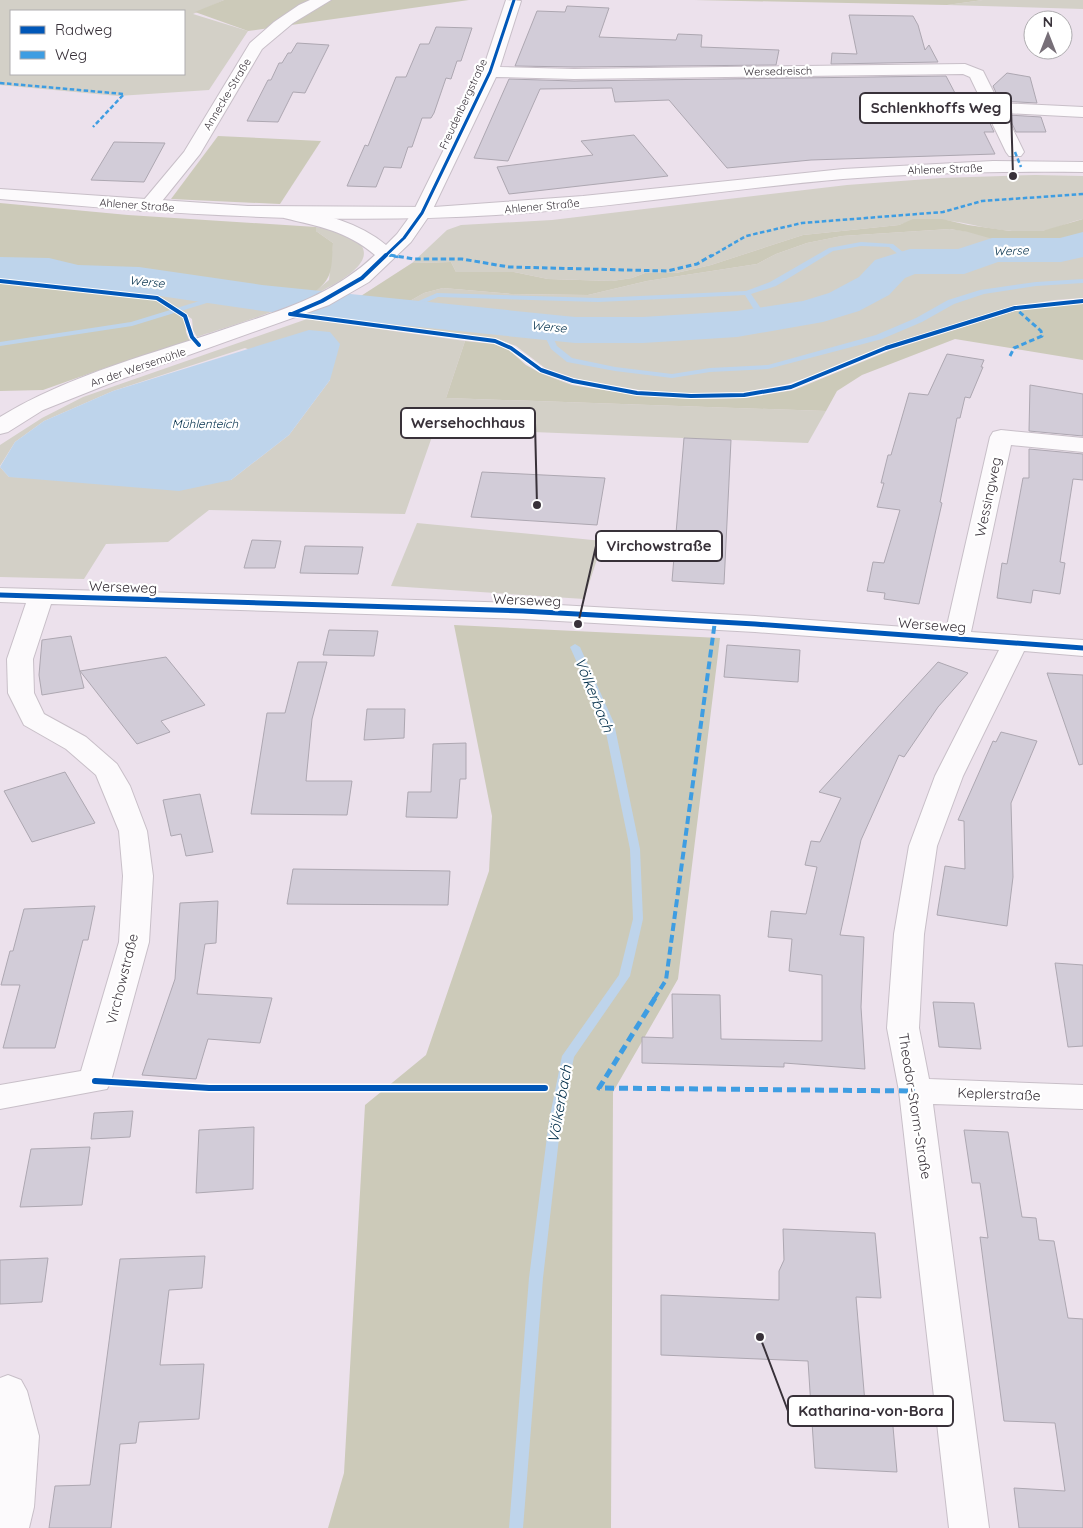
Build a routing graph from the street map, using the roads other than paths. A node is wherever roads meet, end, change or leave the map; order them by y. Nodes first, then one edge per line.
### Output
1 (323, 0) edge
2 (513, 1) edge
3 (490, 72) junction
4 (994, 108) junction
5 (1083, 112) edge
6 (1015, 152) dead end
7 (1083, 167) edge
8 (0, 194) edge
9 (147, 206) junction
10 (422, 213) junction
11 (291, 214) junction
12 (387, 256) junction
13 (0, 427) edge
14 (1083, 445) edge
15 (0, 595) edge
16 (41, 596) junction
17 (957, 638) junction
18 (1016, 642) junction
19 (1083, 648) edge
20 (915, 1091) junction
21 (0, 1097) edge
22 (1083, 1097) edge
23 (8, 1390) dead end
24 (9, 1528) edge
25 (970, 1528) edge

1 - 9 street, Annecke-Straße
2 - 3 street, Freudenbergstraße
3 - 4 street, Wersedreisch
3 - 10 street, Freudenbergstraße
4 - 5 street
4 - 6 street, Wersedreisch
7 - 10 street, Ahlener Straße
8 - 9 street, Ahlener Straße
9 - 11 street, Ahlener Straße
10 - 11 street, Ahlener Straße
10 - 12 street, An der Wersemühle
11 - 12 street
12 - 13 street, An der Wersemühle
14 - 17 street, Wessingweg
15 - 16 street, Werseweg
16 - 17 street, Werseweg
16 - 21 street, Virchowstraße
17 - 18 street, Werseweg
18 - 19 street, Werseweg
18 - 20 street, Theodor-Storm-Straße
20 - 22 street, Keplerstraße
20 - 25 street, Theodor-Storm-Straße
23 - 24 street

